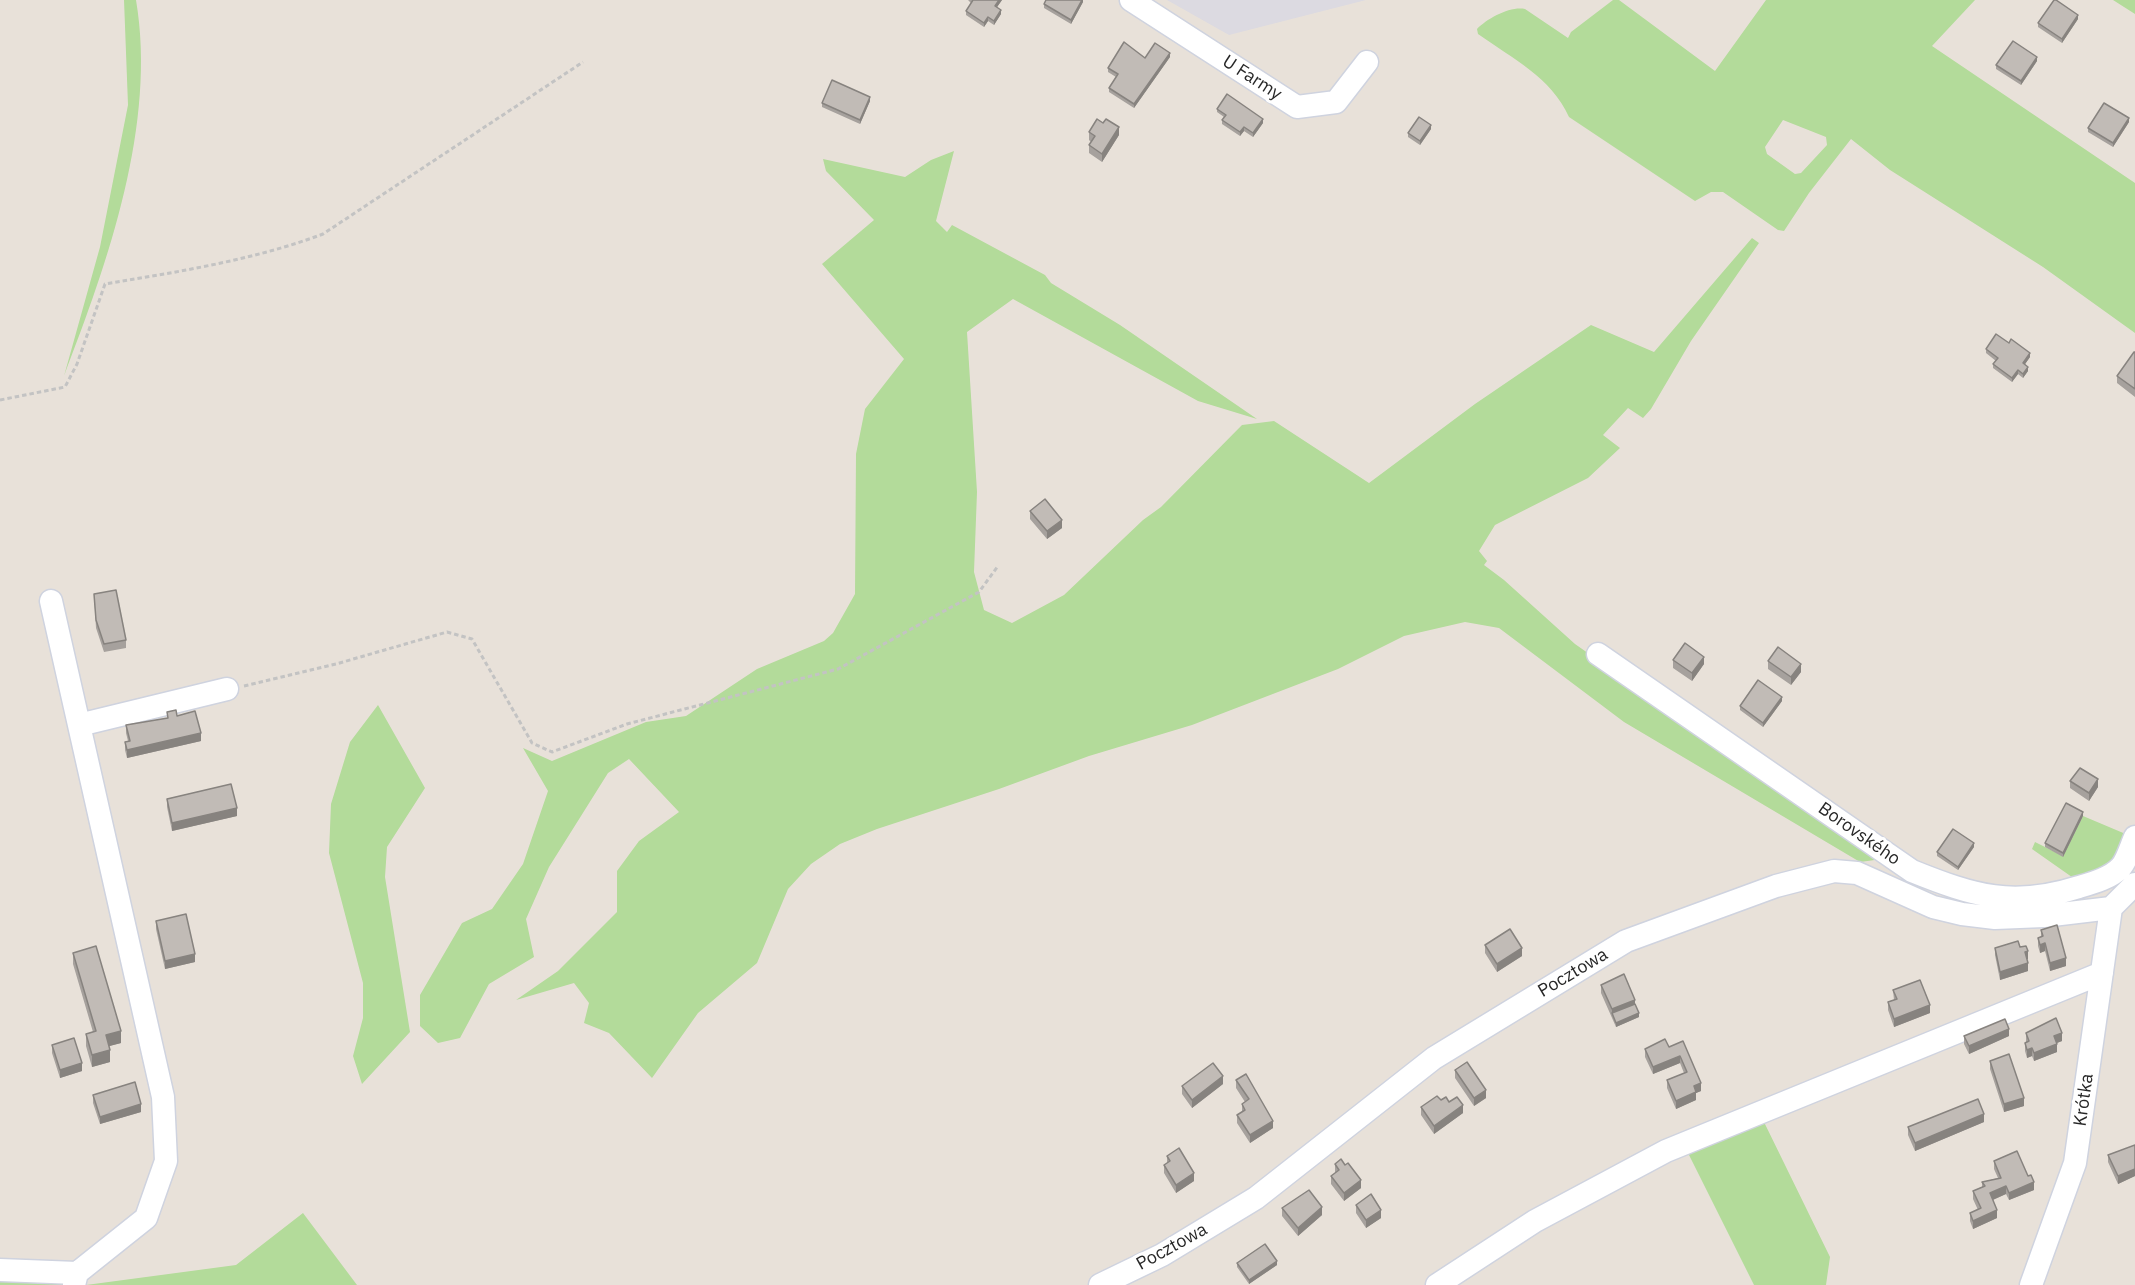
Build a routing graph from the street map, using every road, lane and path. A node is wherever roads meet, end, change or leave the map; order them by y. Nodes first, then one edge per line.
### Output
1 (1131, 0) edge
2 (583, 62) dead end
3 (1367, 62) dead end
4 (0, 400) edge
5 (998, 566) dead end
6 (51, 602) dead end
7 (1598, 654) dead end
8 (227, 689) joint
9 (79, 725) junction
10 (2135, 837) edge
11 (2135, 884) edge
12 (2111, 908) junction
13 (2102, 972) junction
14 (0, 1270) edge
15 (76, 1279) edge
16 (1100, 1285) edge
17 (1437, 1285) edge
18 (2031, 1285) edge

1 - 3 street, U Farmy
2 - 4 path
5 - 8 path
6 - 9 street
7 - 10 street, Borovského
8 - 9 street
9 - 15 street
11 - 12 street
12 - 13 street, Krótka
12 - 16 street, Pocztowa
13 - 17 street
13 - 18 street, Krótka
14 - 15 street

